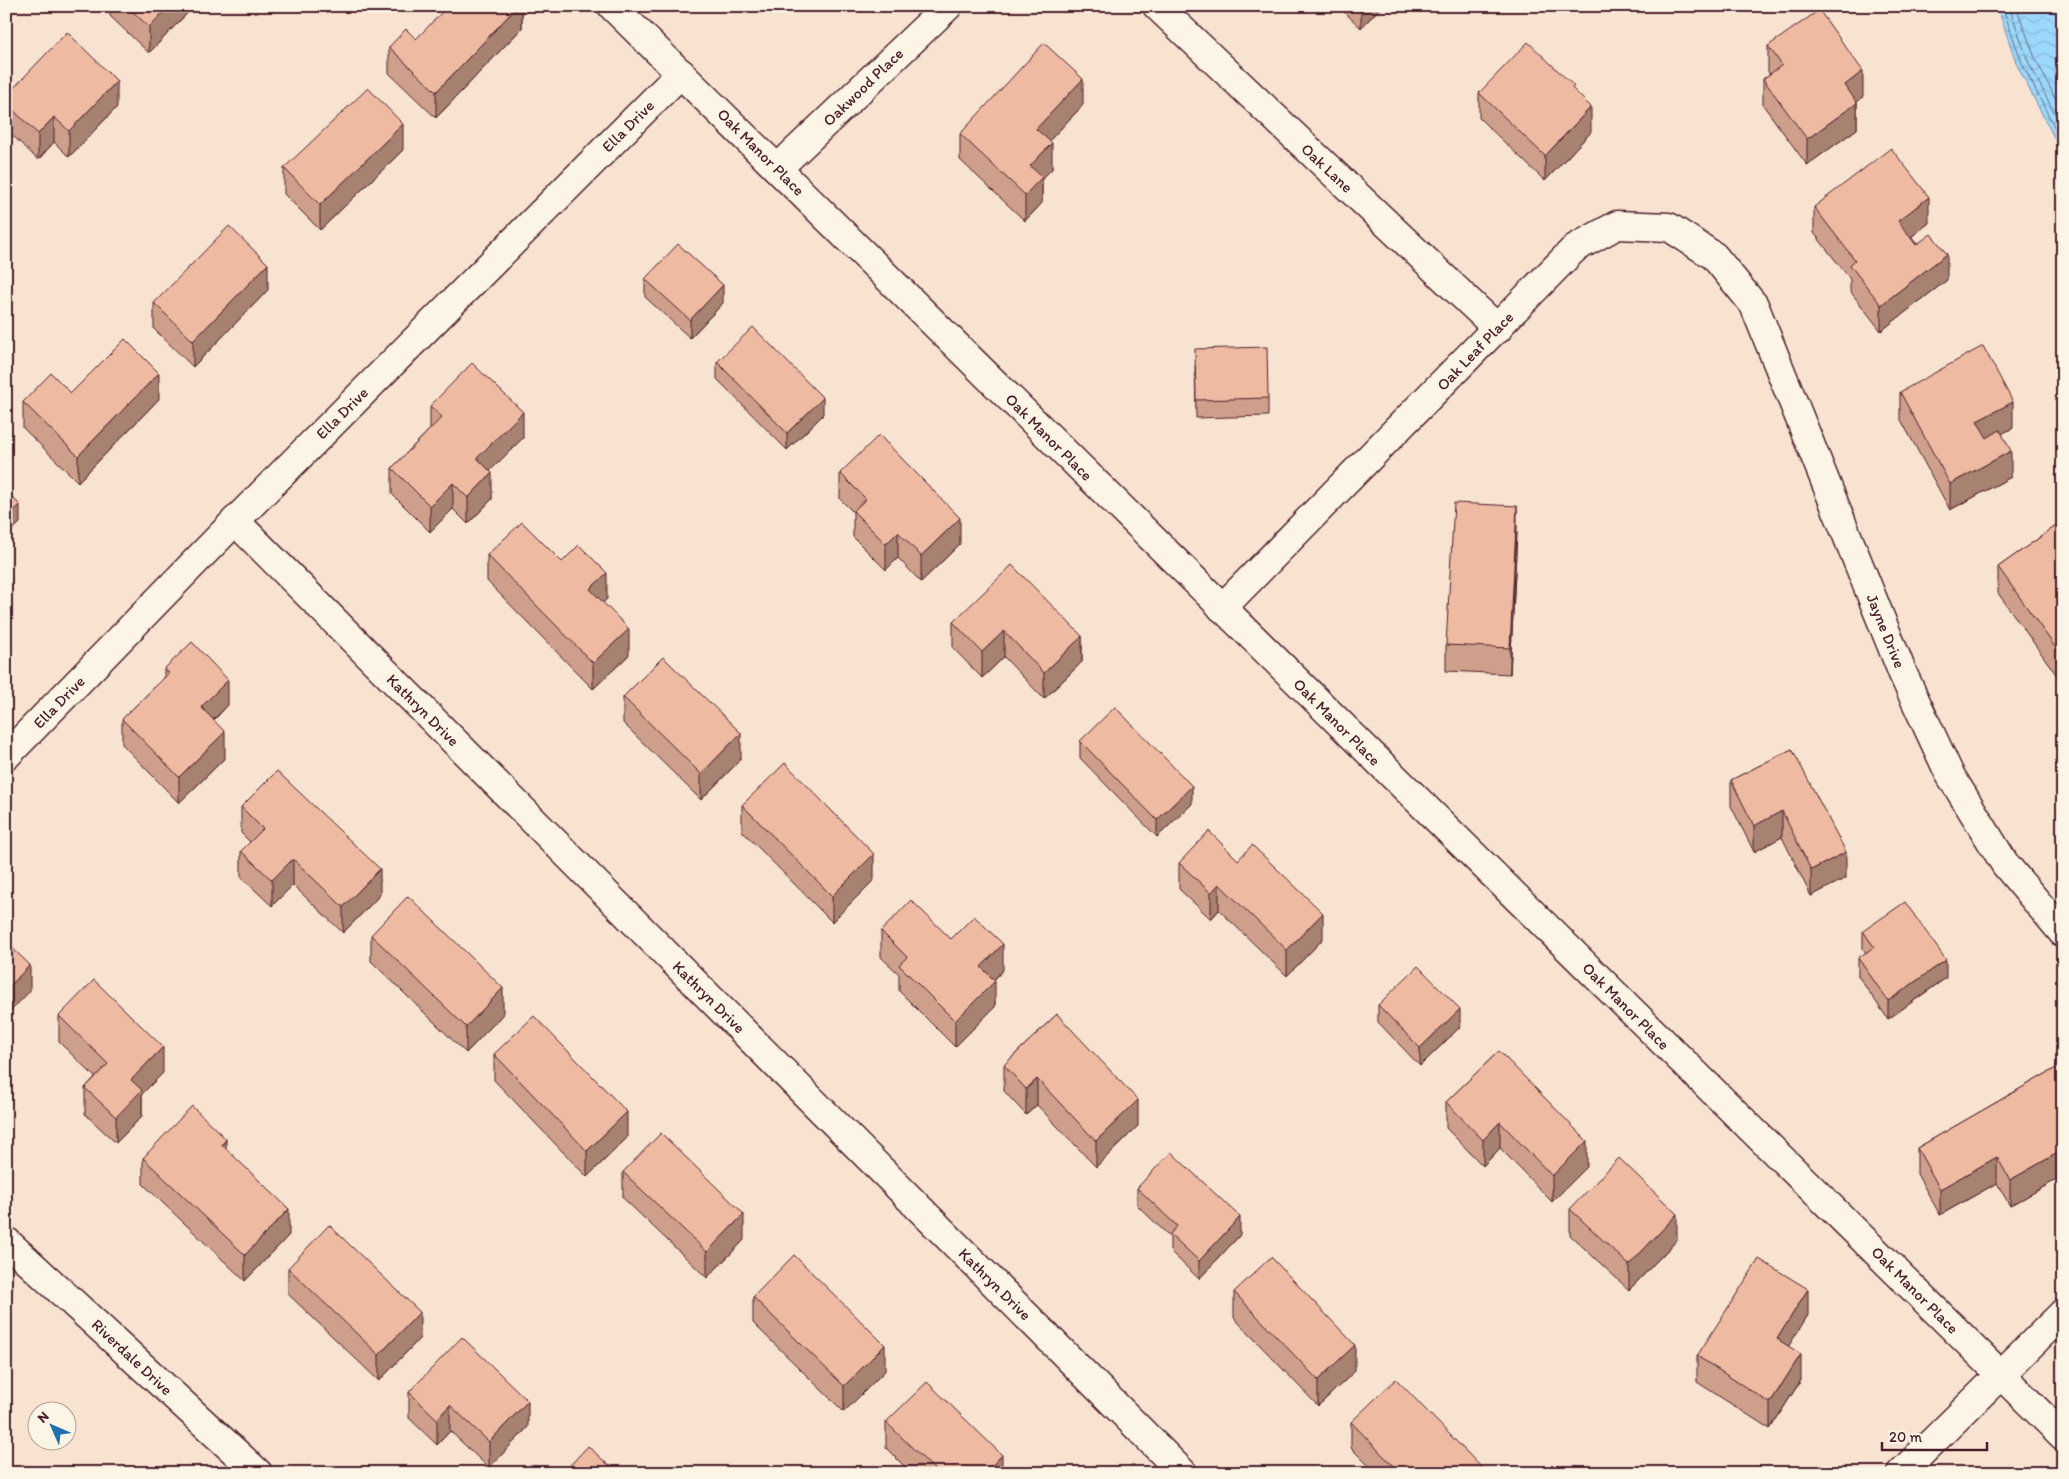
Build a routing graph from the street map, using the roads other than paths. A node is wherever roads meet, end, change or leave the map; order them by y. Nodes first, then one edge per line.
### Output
1 (612, 6) edge
2 (948, 6) edge
3 (1157, 6) edge
4 (681, 73) junction
5 (778, 168) junction
6 (1754, 305) joint
7 (1498, 329) junction
8 (235, 521) junction
9 (1222, 608) junction
10 (6, 756) edge
11 (2063, 933) edge
12 (6, 1241) edge
13 (2063, 1313) edge
14 (2001, 1374) junction
15 (2063, 1436) edge
16 (258, 1473) edge
17 (1183, 1473) edge
18 (1901, 1473) edge

1 - 4 street, Oak Manor Place
2 - 5 street, Oakwood Place
3 - 7 street, Oak Lane
4 - 5 street, Oak Manor Place
4 - 8 street, Ella Drive
5 - 9 street, Oak Manor Place
6 - 7 street, Oak Leaf Place
6 - 11 street, Jayne Drive
7 - 9 street, Oak Leaf Place
8 - 10 street, Ella Drive
8 - 17 street, Kathryn Drive
9 - 14 street, Oak Manor Place
12 - 16 street, Riverdale Drive
13 - 14 street
14 - 15 street, Oak Manor Place
14 - 18 street

